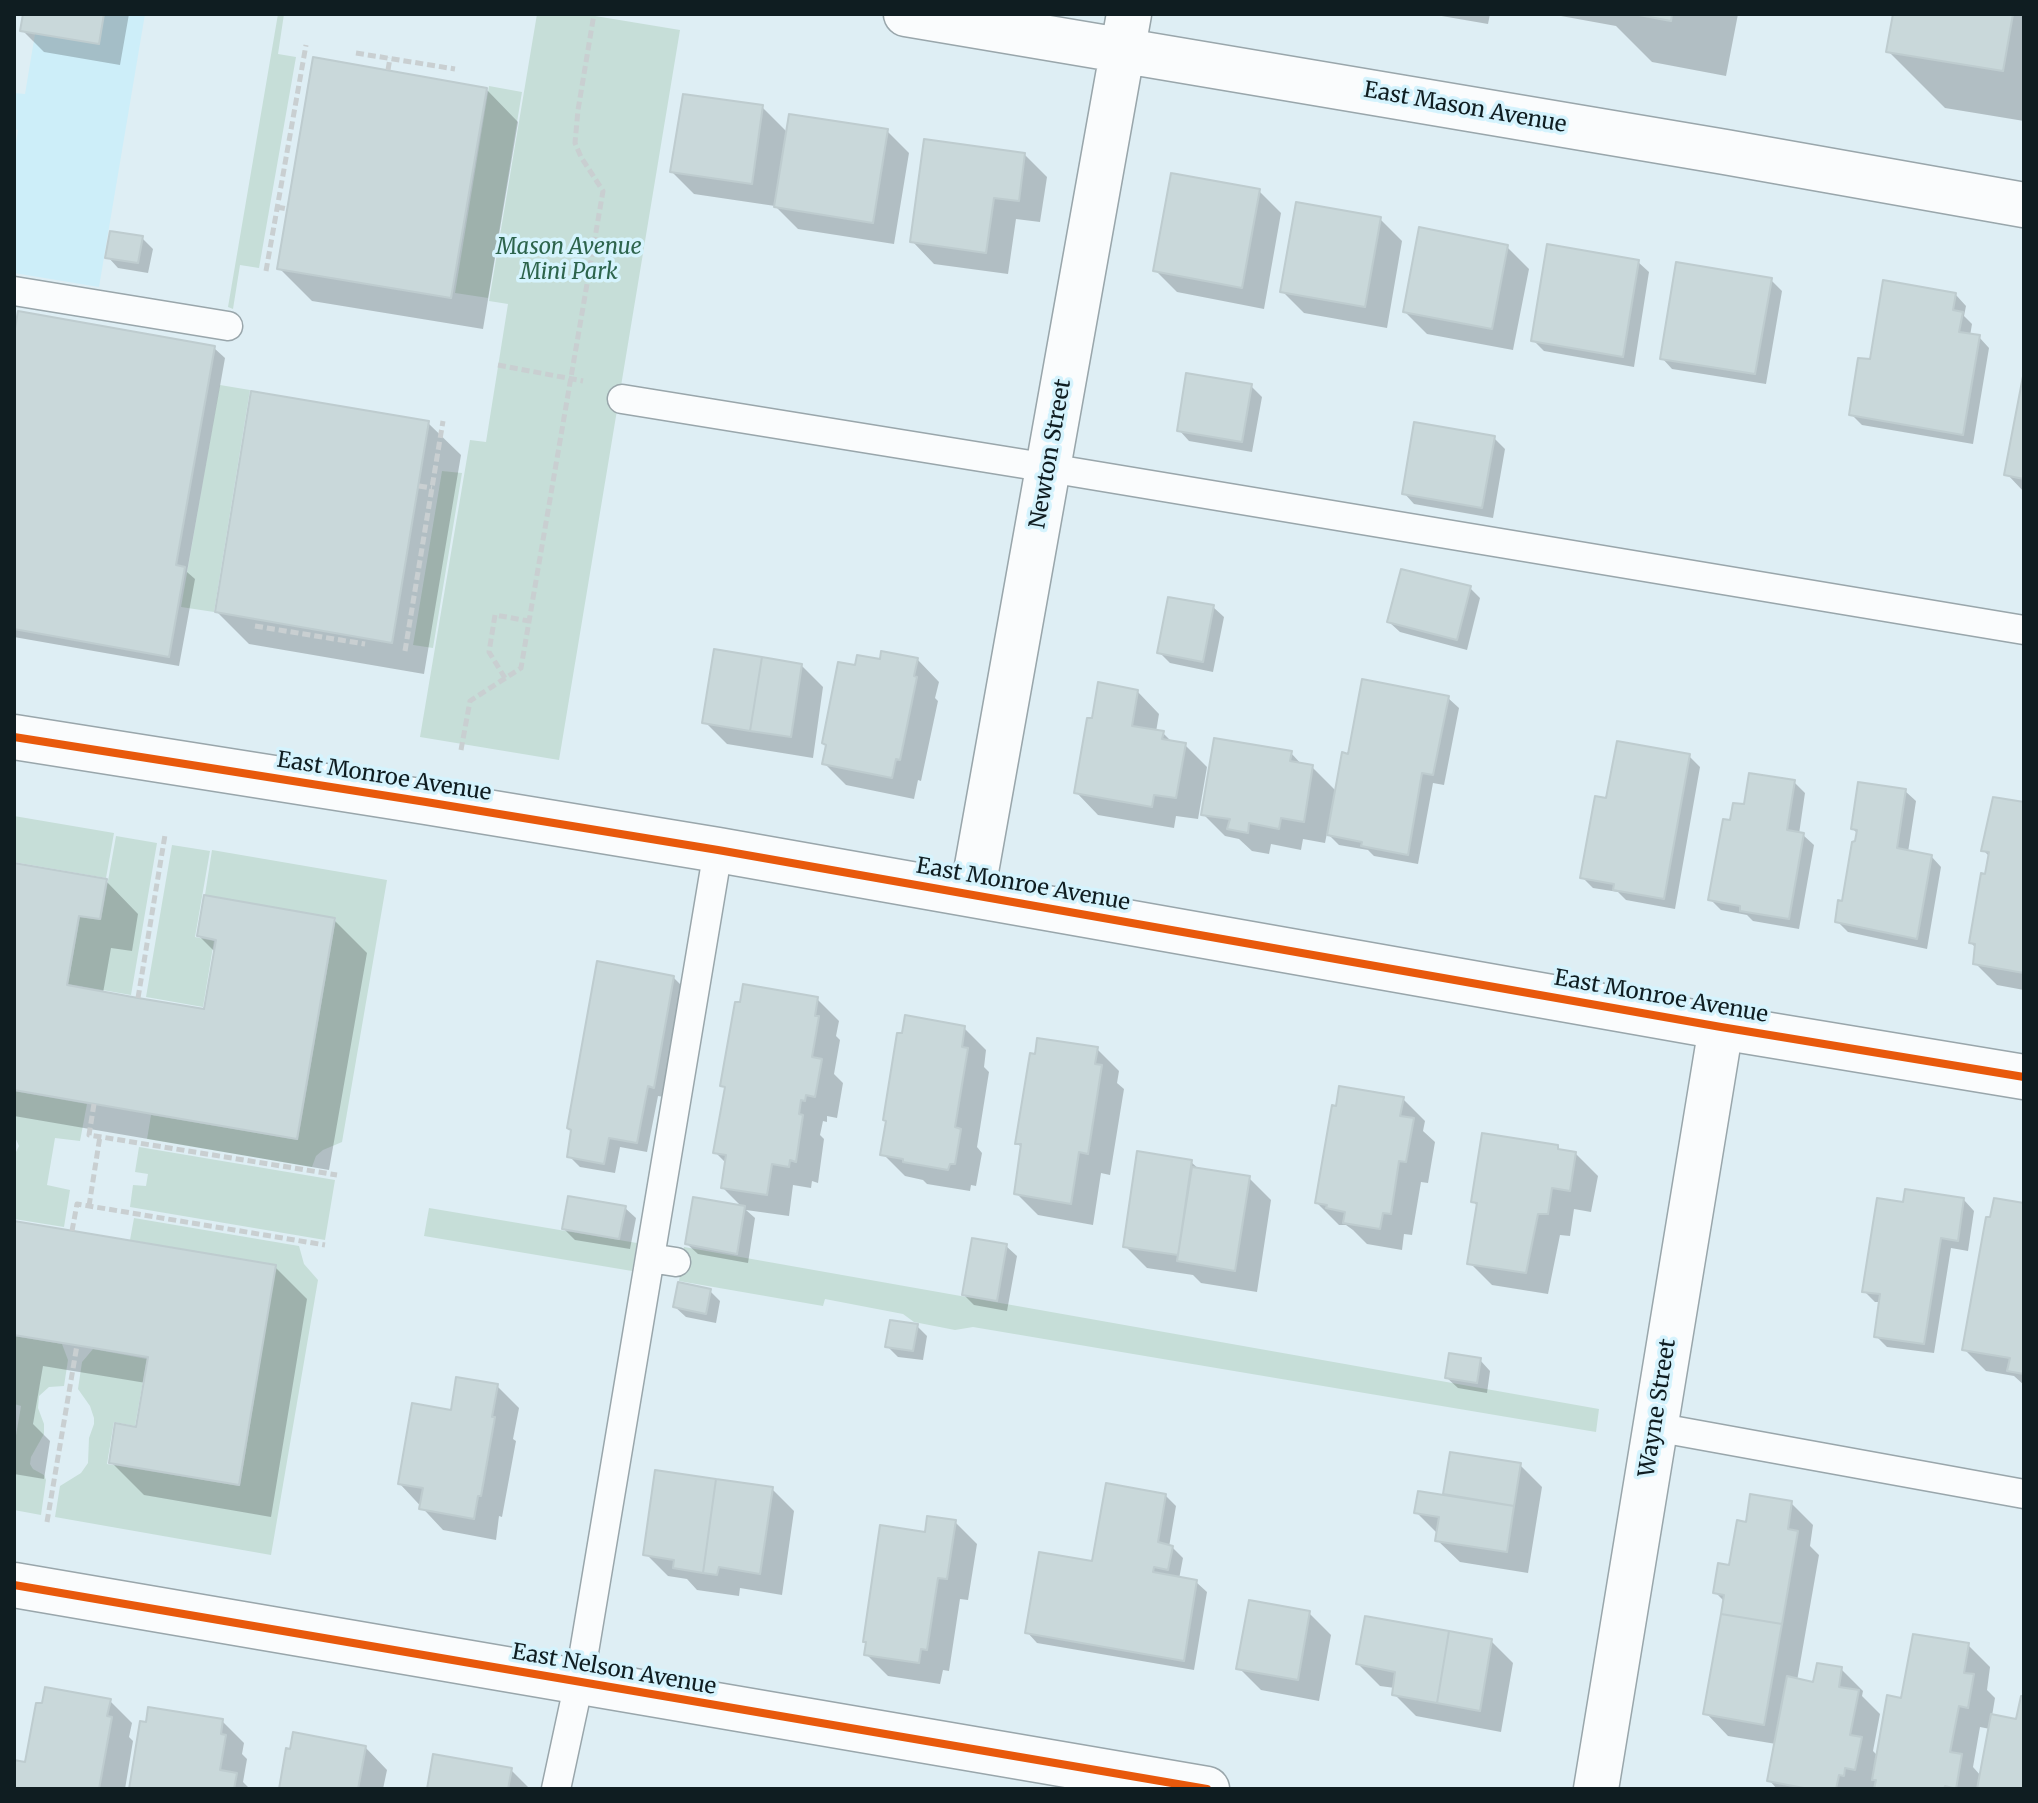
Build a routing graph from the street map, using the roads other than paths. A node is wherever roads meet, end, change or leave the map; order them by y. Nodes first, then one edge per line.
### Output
1 (906, 14) edge
2 (1126, 32) edge
3 (2024, 205) edge
4 (14, 291) edge
5 (228, 326) dead end
6 (622, 399) road end
7 (1049, 468) junction
8 (2024, 630) edge
9 (14, 737) edge
10 (718, 850) junction
11 (972, 894) junction
12 (1721, 1027) junction
13 (2024, 1077) edge
14 (1655, 1427) junction
15 (2024, 1494) edge
16 (14, 1585) edge
17 (579, 1682) junction
18 (556, 1789) edge
19 (1207, 1789) edge
20 (1596, 1789) edge

1 - 2 street, East Mason Avenue
2 - 3 street, East Mason Avenue
2 - 7 street, Newton Street
4 - 5 lane
6 - 7 lane
7 - 8 lane
7 - 11 street, Newton Street
9 - 10 street, East Monroe Avenue
10 - 11 street, East Monroe Avenue
10 - 17 lane
11 - 12 street, East Monroe Avenue
12 - 13 street, East Monroe Avenue
12 - 14 street, Wayne Street
14 - 15 lane
14 - 20 street, Wayne Street
16 - 17 street, East Nelson Avenue
17 - 18 lane
17 - 19 street, East Nelson Avenue

